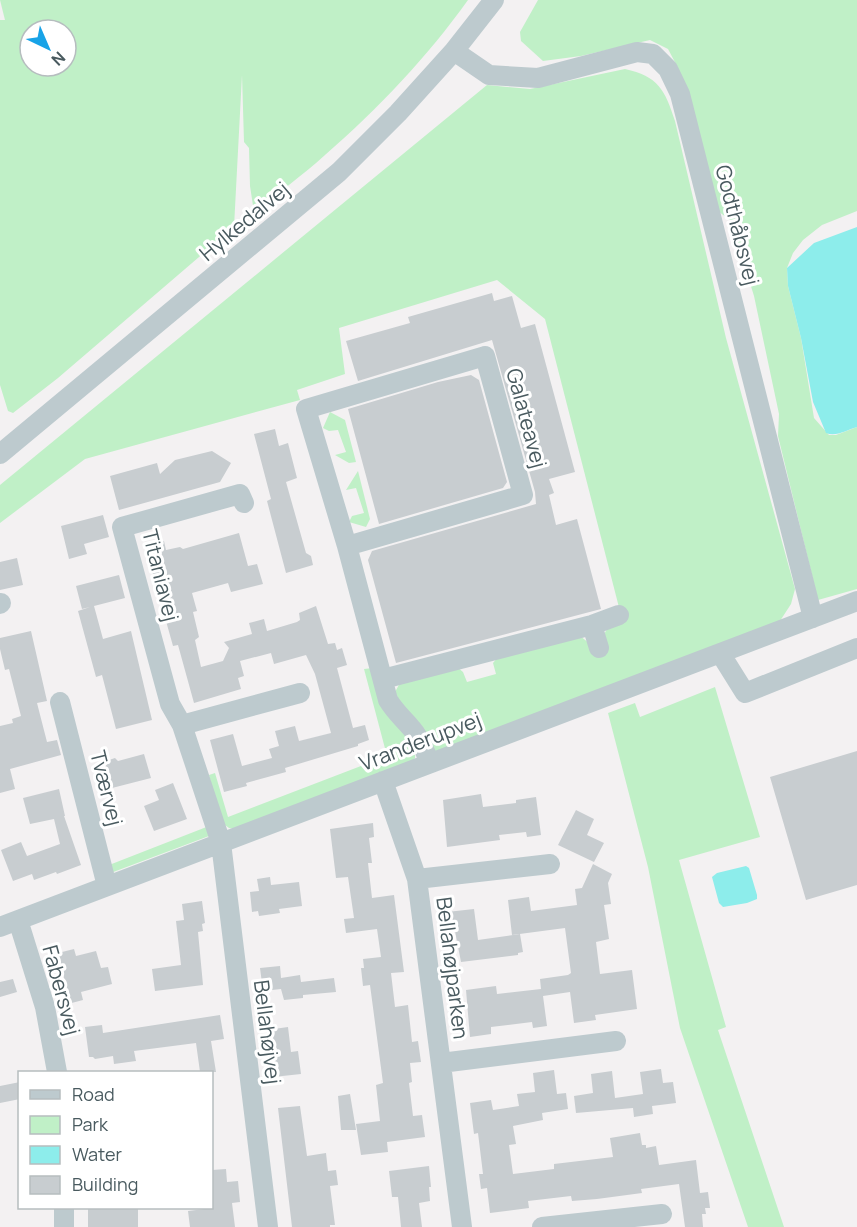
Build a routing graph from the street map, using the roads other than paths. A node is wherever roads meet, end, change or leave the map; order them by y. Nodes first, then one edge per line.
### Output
1 (494, 0) edge
2 (454, 51) junction
3 (0, 453) edge
4 (244, 503) dead end
5 (347, 546) junction
6 (857, 601) edge
7 (619, 615) dead end
8 (813, 618) junction
9 (592, 625) junction
10 (599, 648) dead end
11 (857, 648) edge
12 (720, 653) junction
13 (383, 679) junction
14 (300, 693) dead end
15 (60, 702) dead end
16 (182, 725) junction
17 (430, 763) junction
18 (383, 781) junction
19 (221, 843) junction
20 (550, 864) dead end
21 (417, 879) junction
22 (107, 886) junction
23 (9, 924) edge
24 (616, 1041) dead end
25 (441, 1063) junction
26 (57, 1071) edge
27 (64, 1209) edge
28 (662, 1214) dead end
29 (64, 1227) edge
30 (268, 1227) edge
31 (462, 1227) edge
32 (542, 1227) edge

1 - 2 street, Hylkedalvej
2 - 3 street, Hylkedalvej
2 - 8 street, Godthåbsvej
4 - 16 street, Titaniavej
5 - 5 street, Galateavej
5 - 13 street, Galateavej
6 - 8 street, Vranderupvej
7 - 9 street
8 - 12 street, Vranderupvej
9 - 10 street
9 - 13 street
11 - 12 street
12 - 17 street, Vranderupvej
13 - 17 street, Galateavej
14 - 16 street
15 - 22 street, Tværvej
16 - 19 street, Titaniavej
17 - 18 street, Vranderupvej
18 - 19 street, Vranderupvej
18 - 21 street, Bellahøjparken
19 - 22 street, Vranderupvej
19 - 30 street, Bellahøjvej
20 - 21 street, Bellahøjparken
21 - 25 street, Bellahøjparken
22 - 23 street, Vranderupvej
23 - 26 street, Fabersvej
24 - 25 street, Bellahøjparken
25 - 31 street, Bellahøjparken
27 - 29 street
28 - 32 street

